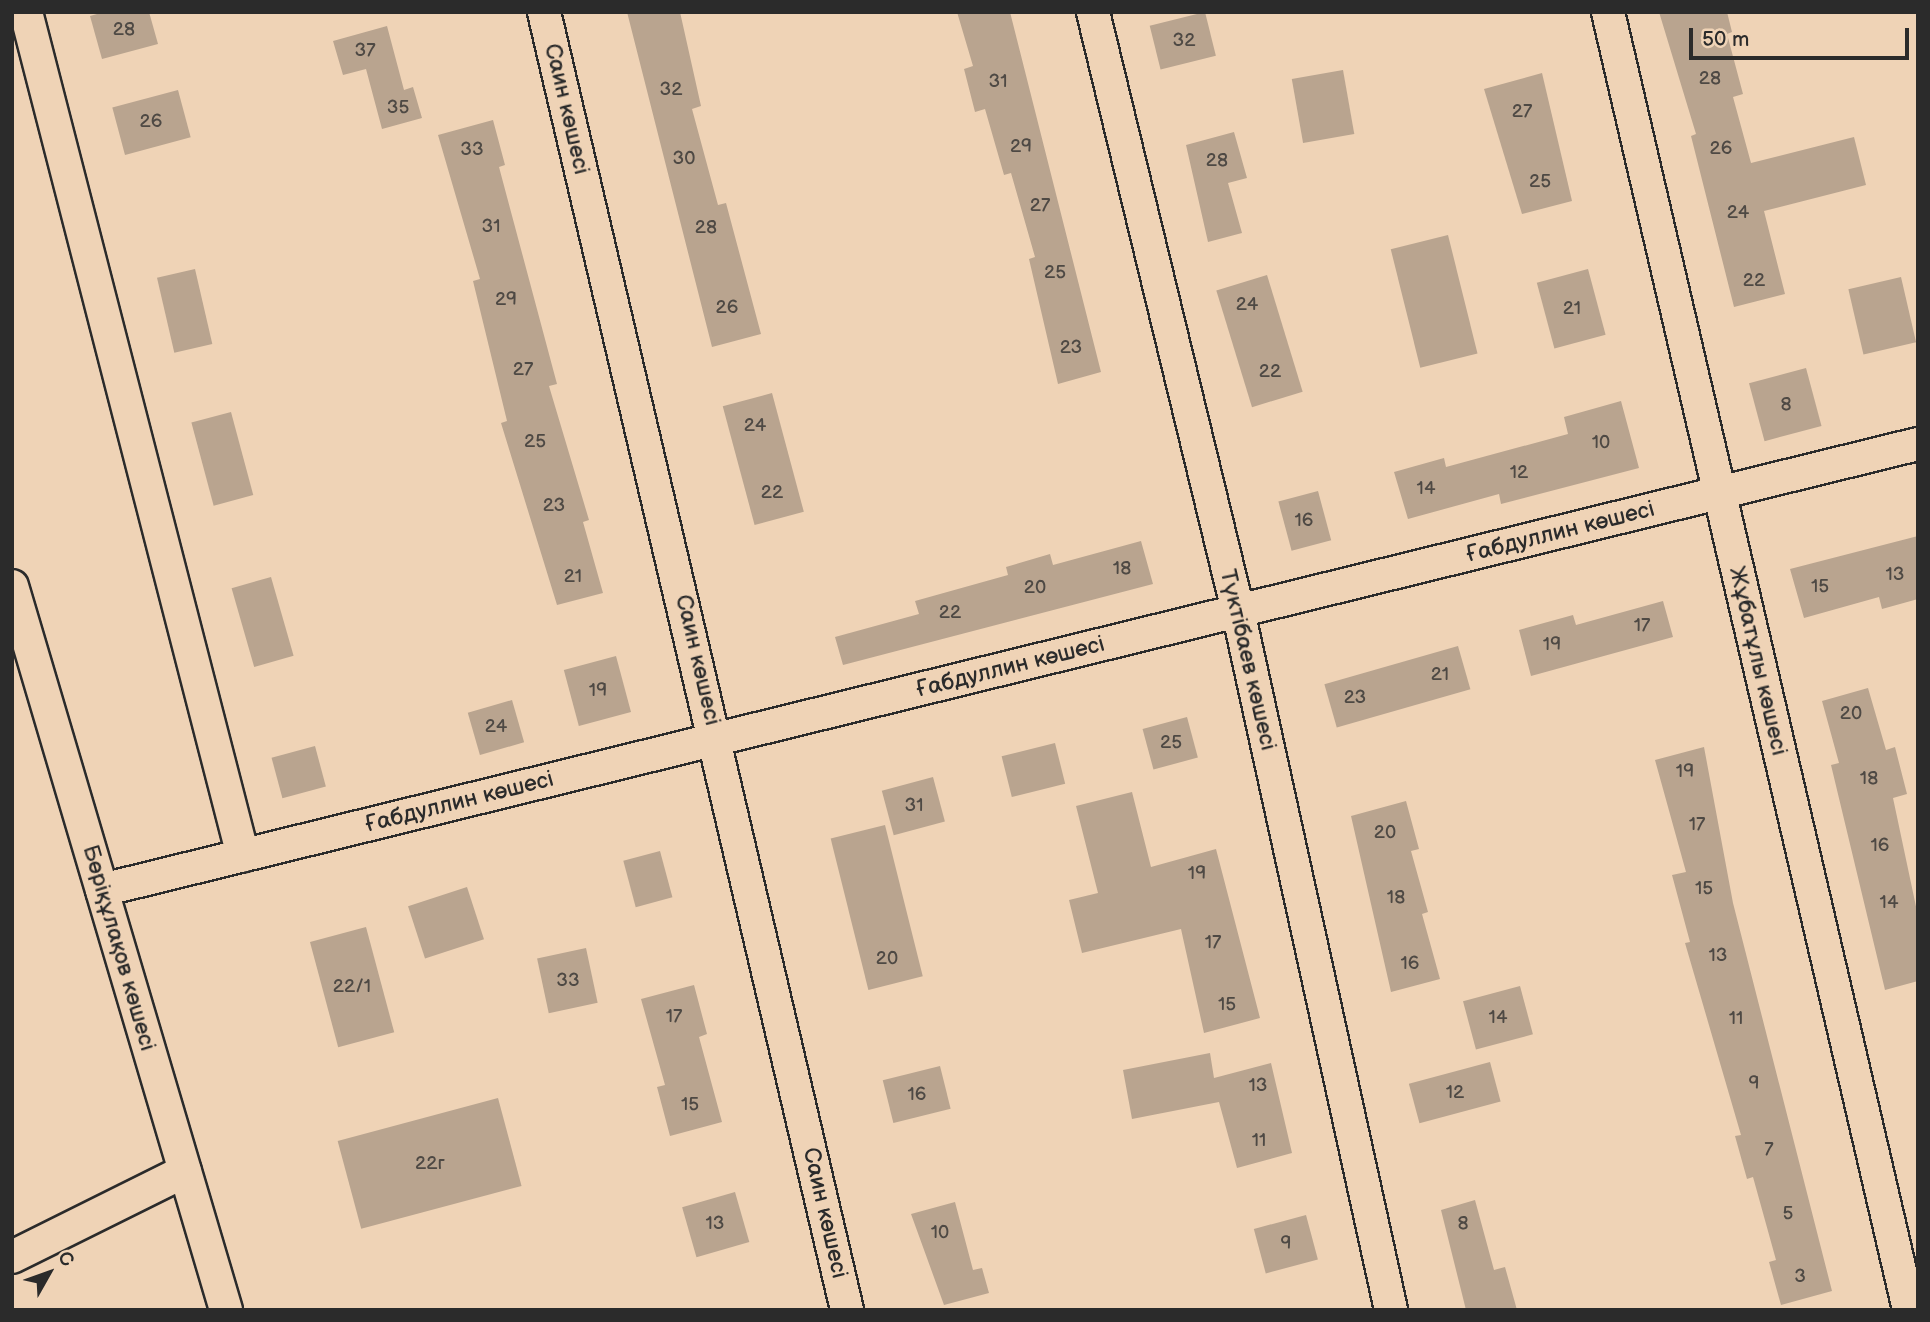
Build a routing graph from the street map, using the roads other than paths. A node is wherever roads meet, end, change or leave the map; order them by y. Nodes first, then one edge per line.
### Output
1 (26, 12) edge
2 (544, 12) edge
3 (1093, 12) edge
4 (1608, 12) edge
5 (1918, 444) edge
6 (1718, 493) junction
7 (12, 586) edge
8 (1238, 611) junction
9 (717, 739) junction
10 (243, 856) junction
11 (102, 890) junction
12 (185, 1171) junction
13 (12, 1257) edge
14 (226, 1310) edge
15 (848, 1310) edge
16 (1391, 1310) edge
17 (1909, 1310) edge

1 - 10 street
2 - 9 street, Саин көшесі
3 - 8 street, Түктібаев көшесі
4 - 6 street, Жұбатұлы көшесі
5 - 6 street, Ғабдуллин көшесі
6 - 8 street, Ғабдуллин көшесі
6 - 17 street, Жұбатұлы көшесі
7 - 11 street, Бөріқұлақов көшесі
8 - 9 street, Ғабдуллин көшесі
8 - 16 street, Түктібаев көшесі
9 - 10 street, Ғабдуллин көшесі
9 - 15 street, Саин көшесі
10 - 11 street, Ғабдуллин көшесі
11 - 12 street, Бөріқұлақов көшесі
12 - 13 street
12 - 14 street, Бөріқұлақов көшесі

